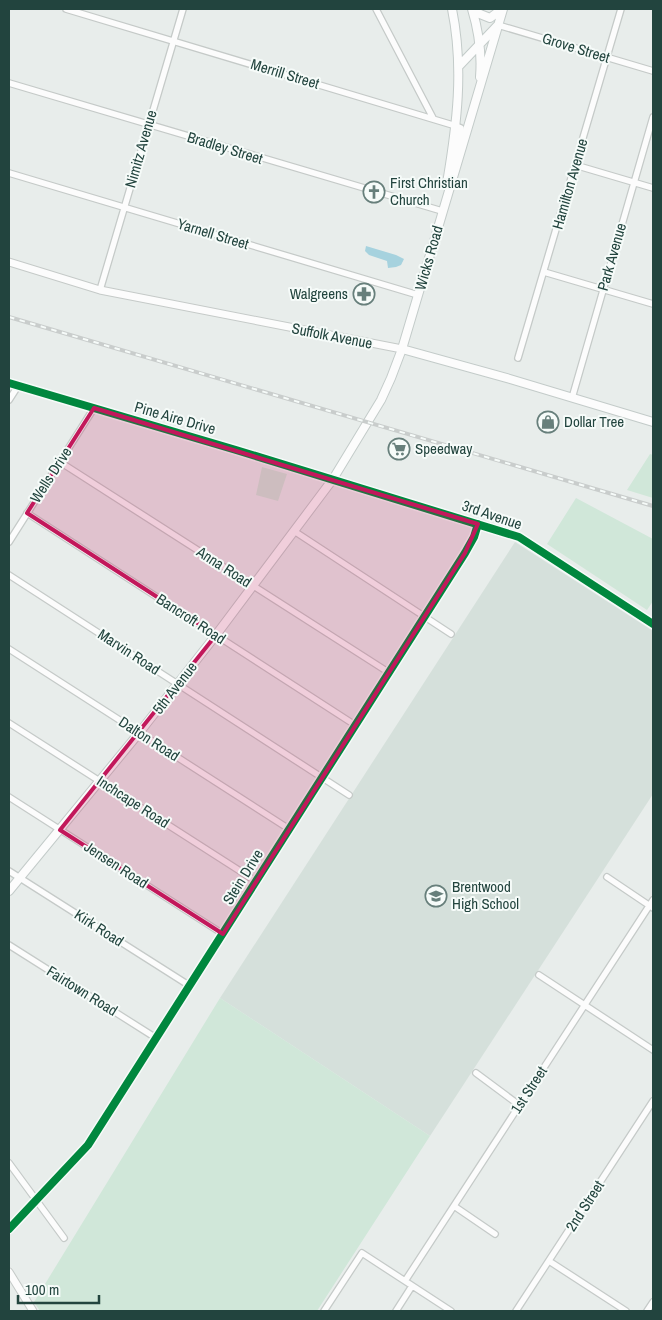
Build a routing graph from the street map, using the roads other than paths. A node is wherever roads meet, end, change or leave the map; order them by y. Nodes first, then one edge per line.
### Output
1 (66, 9) edge
2 (183, 9) edge
3 (376, 9) edge
4 (452, 9) edge
5 (473, 9) edge
6 (503, 9) edge
7 (621, 9) edge
8 (498, 25) junction
9 (174, 41) junction
10 (480, 42) junction
11 (607, 57) junction
12 (459, 66) junction
13 (653, 71) edge
14 (9, 83) edge
15 (477, 101) junction
16 (653, 117) edge
17 (433, 118) junction
18 (149, 125) junction
19 (456, 126) junction
20 (575, 165) junction
21 (9, 173) edge
22 (454, 173) junction
23 (634, 182) junction
24 (653, 188) edge
25 (124, 208) junction
26 (442, 212) junction
27 (9, 262) edge
28 (544, 272) junction
29 (100, 290) junction
30 (602, 290) junction
31 (418, 295) junction
32 (653, 304) edge
33 (402, 349) junction
34 (518, 358) dead end
35 (9, 383) edge
36 (18, 386) junction
37 (572, 398) junction
38 (9, 400) edge
39 (94, 408) junction
40 (653, 422) edge
41 (60, 462) junction
42 (334, 479) junction
43 (27, 513) junction
44 (478, 524) junction
45 (294, 531) junction
46 (9, 542) edge
47 (9, 575) edge
48 (252, 586) junction
49 (423, 616) junction
50 (653, 624) edge
51 (450, 634) dead end
52 (216, 635) junction
53 (9, 649) edge
54 (388, 672) junction
55 (178, 684) junction
56 (9, 722) edge
57 (355, 725) junction
58 (140, 733) junction
59 (322, 777) junction
60 (100, 781) junction
61 (349, 795) dead end
62 (9, 797) edge
63 (289, 829) junction
64 (60, 830) junction
65 (9, 871) edge
66 (607, 877) dead end
67 (20, 878) junction
68 (257, 882) junction
69 (9, 891) edge
70 (652, 904) edge
71 (223, 934) junction
72 (9, 945) edge
73 (539, 975) dead end
74 (190, 986) junction
75 (585, 1005) junction
76 (156, 1038) junction
77 (653, 1050) edge
78 (476, 1073) dead end
79 (653, 1101) edge
80 (519, 1105) junction
81 (9, 1163) edge
82 (36, 1200) junction
83 (454, 1206) junction
84 (9, 1229) edge
85 (496, 1234) dead end
86 (64, 1238) dead end
87 (549, 1261) junction
88 (9, 1272) edge
89 (405, 1281) junction
90 (412, 1286) junction
91 (653, 1302) edge
92 (33, 1311) edge
93 (324, 1311) edge
94 (396, 1311) edge
95 (450, 1311) edge
96 (516, 1311) edge
97 (626, 1311) edge
98 (647, 1311) edge

1 - 9 street, Merrill Street
2 - 9 street, Nimitz Avenue
3 - 17 street
4 - 12 main road
5 - 6 main road
5 - 10 main road
6 - 8 main road, Wicks Road
7 - 11 street, Hamilton Avenue
8 - 10 main road, Wicks Road
8 - 11 street, Grove Street
8 - 15 main road, Wicks Road
9 - 17 street, Merrill Street
9 - 18 street, Nimitz Avenue
10 - 12 main road, Wicks Road
10 - 15 main road
11 - 13 street, Grove Street
11 - 20 street, Hamilton Avenue
12 - 19 main road
14 - 18 street, Bradley Street
15 - 22 main road, Wicks Road
16 - 23 street, Park Avenue
17 - 19 street, Merrill Street
18 - 25 street, Nimitz Avenue
18 - 26 street, Bradley Street
19 - 22 street
19 - 26 main road
20 - 23 street
20 - 28 street, Hamilton Avenue
21 - 25 street, Yarnell Street
22 - 26 main road, Wicks Road
23 - 24 street
23 - 30 street, Park Avenue
25 - 29 street, Nimitz Avenue
25 - 31 street, Yarnell Street
26 - 31 main road, Wicks Road
27 - 29 street, Suffolk Avenue
28 - 30 street
28 - 34 street, Hamilton Avenue
29 - 33 street, Suffolk Avenue
30 - 32 street
30 - 37 street, Park Avenue
31 - 33 main road, Wicks Road
33 - 37 main road, Suffolk Avenue
33 - 42 main road, Wicks Road
35 - 36 street, Pine Aire Drive
36 - 38 street
36 - 39 street, Pine Aire Drive
37 - 40 main road, Suffolk Avenue
39 - 41 street, Wells Drive
39 - 42 street, Pine Aire Drive
41 - 43 street, Wells Drive
41 - 48 street, Anna Road
42 - 44 street, 3rd Avenue
42 - 45 main road, 5th Avenue
43 - 46 street, Wells Drive
43 - 52 street, Bancroft Road
44 - 49 street, Stein Drive
44 - 50 street, 3rd Avenue
45 - 48 main road, 5th Avenue
45 - 49 street
47 - 55 street, Marvin Road
48 - 52 main road, 5th Avenue
48 - 54 street, Anna Road
49 - 51 street
49 - 54 street, Stein Drive
52 - 55 main road, 5th Avenue
52 - 57 street, Bancroft Road
53 - 58 street, Dalton Road
54 - 57 street, Stein Drive
55 - 58 main road, 5th Avenue
55 - 59 street, Marvin Road
56 - 60 street, Inchcape Road
57 - 59 street, Stein Drive
58 - 60 main road, 5th Avenue
58 - 63 street, Dalton Road
59 - 61 street, Marvin Road
59 - 63 street, Stein Drive
60 - 64 main road, 5th Avenue
60 - 68 street, Inchcape Road
62 - 64 street, Jensen Road
63 - 68 street, Stein Drive
64 - 67 main road, 5th Avenue
64 - 71 street, Jensen Road
65 - 67 street, Kirk Road
66 - 70 street
67 - 69 main road, 5th Avenue
67 - 74 street, Kirk Road
68 - 71 street, Stein Drive
70 - 75 street, 1st Street
71 - 74 street, Stein Drive
72 - 76 street, Fairtown Road
73 - 75 street
74 - 76 street, Stein Drive
75 - 77 street
75 - 80 street, 1st Street
76 - 82 street, Stein Drive
78 - 80 street
79 - 87 street, 2nd Street
80 - 83 street, 1st Street
81 - 82 street
82 - 84 street, Stein Drive
82 - 86 street
83 - 85 street
83 - 89 street, 1st Street
87 - 96 street, 2nd Street
87 - 97 street
88 - 92 street
89 - 90 street
89 - 93 street
90 - 94 street
90 - 95 street
91 - 98 street

